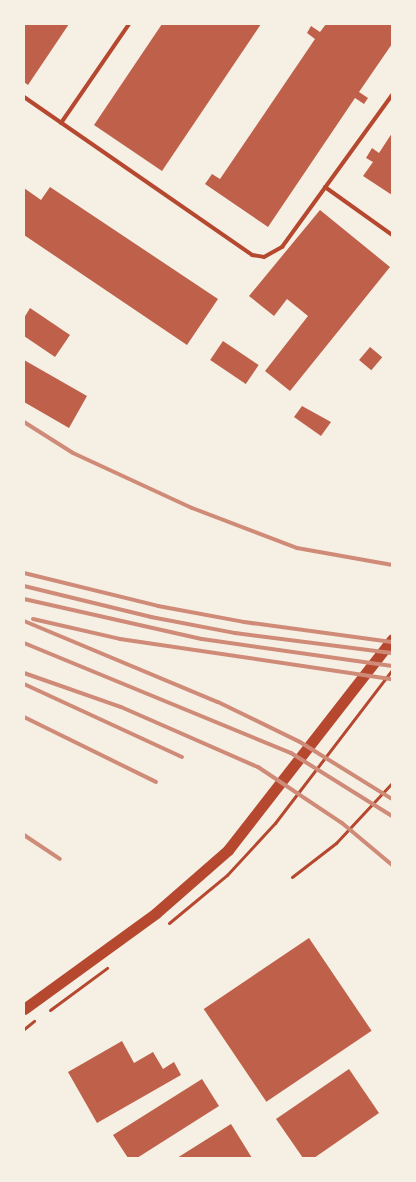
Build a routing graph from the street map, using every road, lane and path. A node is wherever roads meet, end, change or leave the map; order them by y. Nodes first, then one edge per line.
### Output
1 (130, 24) edge
2 (392, 95) edge
3 (24, 97) edge
4 (61, 123) junction
5 (325, 187) junction
6 (392, 234) edge
7 (392, 639) edge
8 (392, 670) edge
9 (392, 783) edge
10 (263, 836) dead end
11 (292, 877) dead end
12 (24, 1009) edge

1 - 4 lane
2 - 5 lane
3 - 4 lane
4 - 5 lane
5 - 6 lane
7 - 12 main road
8 - 10 path
9 - 11 path

